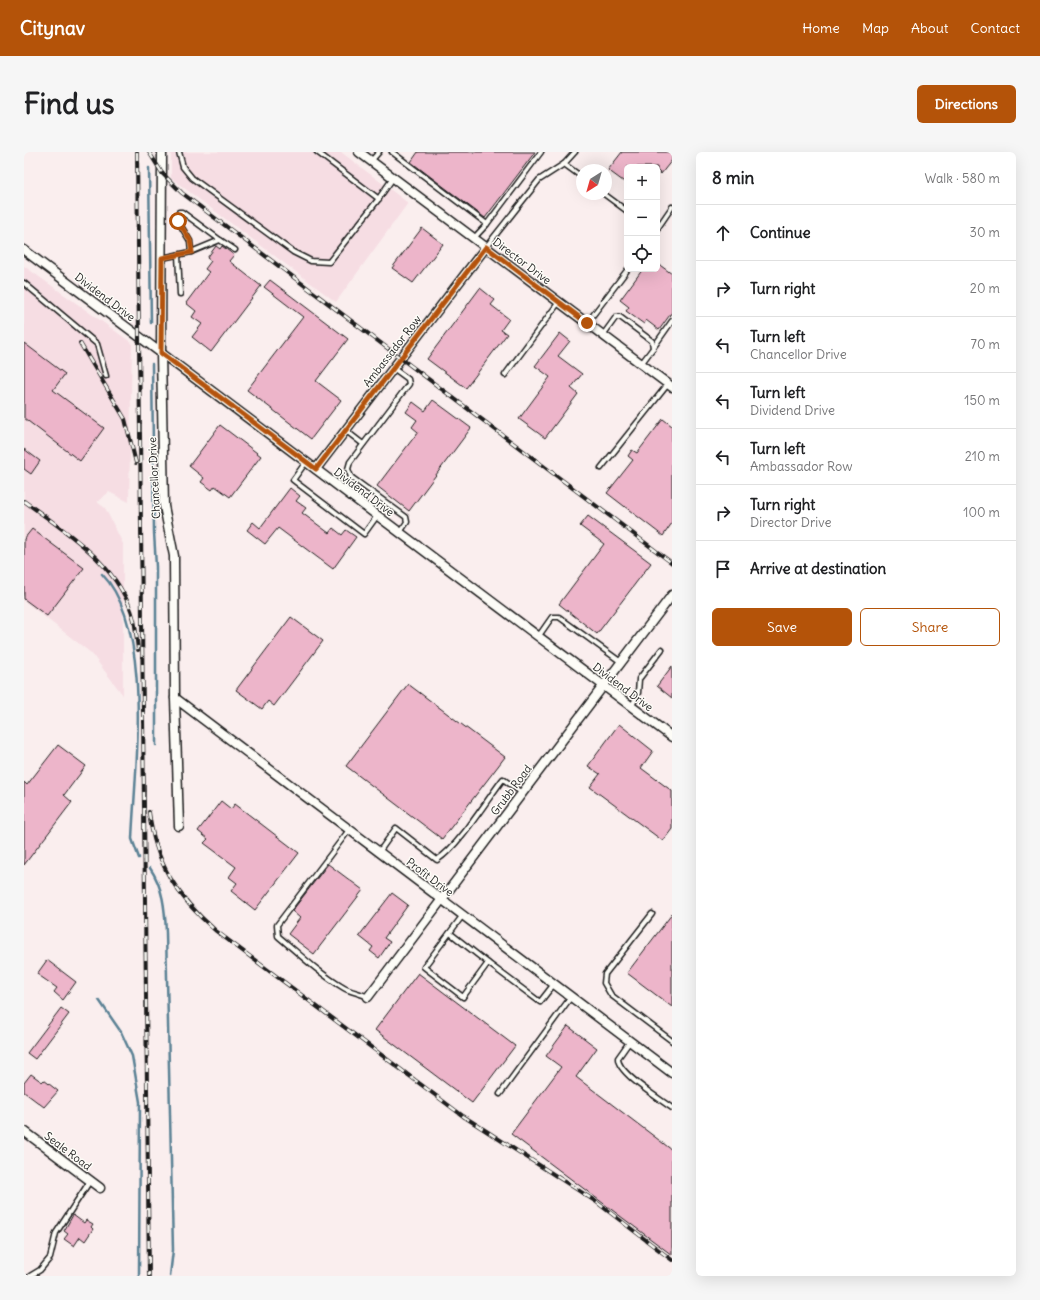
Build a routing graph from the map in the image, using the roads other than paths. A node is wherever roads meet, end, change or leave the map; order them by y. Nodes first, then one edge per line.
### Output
1 (162, 152) edge
2 (179, 152) edge
3 (317, 152) edge
4 (359, 152) edge
5 (378, 152) edge
6 (392, 152) edge
7 (541, 152) edge
8 (575, 152) edge
9 (371, 161) junction
10 (564, 164) junction
11 (576, 173) edge
12 (394, 178) junction
13 (379, 199) junction
14 (612, 200) edge
15 (672, 207) edge
16 (624, 209) edge
17 (487, 224) junction
18 (660, 225) edge
19 (474, 238) junction
20 (220, 240) junction
21 (486, 247) junction
22 (24, 250) edge
23 (235, 250) dead end
24 (192, 252) junction
25 (178, 255) junction
26 (162, 258) junction
27 (626, 272) edge
28 (24, 283) edge
29 (180, 294) dead end
30 (559, 302) junction
31 (672, 321) edge
32 (587, 323) junction
33 (603, 335) junction
34 (653, 348) junction
35 (161, 353) junction
36 (641, 364) junction
37 (393, 368) junction
38 (505, 375) dead end
39 (106, 376) dead end
40 (670, 385) edge
41 (346, 430) junction
42 (363, 444) junction
43 (306, 462) junction
44 (601, 468) dead end
45 (316, 469) junction
46 (351, 477) junction
47 (343, 490) junction
48 (377, 516) junction
49 (399, 532) junction
50 (672, 596) edge
51 (538, 637) junction
52 (662, 649) dead end
53 (621, 663) junction
54 (604, 686) junction
55 (175, 698) junction
56 (631, 707) junction
57 (672, 737) edge
58 (522, 793) junction
59 (179, 826) dead end
60 (350, 830) junction
61 (379, 852) junction
62 (442, 899) junction
63 (652, 914) dead end
64 (463, 916) junction
65 (450, 933) junction
66 (488, 963) junction
67 (554, 984) junction
68 (368, 997) joint
69 (571, 997) junction
70 (630, 1041) junction
71 (672, 1041) edge
72 (672, 1073) edge
73 (500, 1094) dead end
74 (672, 1108) edge
75 (24, 1131) edge
76 (90, 1181) junction
77 (100, 1188) dead end
78 (30, 1276) edge

1 - 26 street, Chancellor Drive
2 - 13 lane
3 - 13 lane
4 - 9 street, Director Drive
5 - 9 lane
6 - 17 lane
7 - 17 lane
8 - 10 lane
9 - 12 street, Director Drive
10 - 11 lane
10 - 21 lane
12 - 13 lane
12 - 19 street, Director Drive
14 - 16 lane
15 - 18 lane
17 - 19 lane
19 - 21 street, Director Drive
20 - 23 lane
20 - 24 lane
20 - 24 lane
21 - 30 street, Director Drive
21 - 37 street, Ambassador Row
22 - 35 street, Dividend Drive
24 - 25 lane
25 - 26 lane
25 - 29 lane
26 - 35 street, Chancellor Drive
27 - 32 lane
28 - 39 lane
30 - 32 street, Director Drive
30 - 38 lane
31 - 34 lane
32 - 33 street, Director Drive
33 - 34 lane
33 - 36 street, Director Drive
34 - 36 lane
35 - 43 street, Dividend Drive
35 - 55 street, Chancellor Drive
36 - 40 street, Director Drive
37 - 41 street, Ambassador Row
37 - 42 lane
40 - 44 lane
41 - 42 lane
41 - 45 street, Ambassador Row
42 - 46 lane
43 - 45 street, Dividend Drive
43 - 48 lane
45 - 47 street, Dividend Drive
46 - 47 lane
46 - 49 lane
47 - 48 street, Dividend Drive
48 - 49 street, Dividend Drive
49 - 51 street, Dividend Drive
50 - 53 street, Grubb Road
51 - 53 lane
51 - 54 street, Dividend Drive
52 - 56 lane
53 - 54 street, Grubb Road
54 - 56 street, Dividend Drive
54 - 58 street, Grubb Road
55 - 59 street, Chancellor Drive
55 - 60 street, Profit Drive
56 - 57 street, Dividend Drive
58 - 61 lane
58 - 62 street, Grubb Road
60 - 61 street, Profit Drive
60 - 68 lane
61 - 62 street, Profit Drive
62 - 64 street, Profit Drive
62 - 68 street, Grubb Road
63 - 71 lane
64 - 65 lane
64 - 67 street, Profit Drive
65 - 66 lane
65 - 66 lane
66 - 67 lane
67 - 69 street, Profit Drive
69 - 70 street, Profit Drive
69 - 73 lane
70 - 72 street, Profit Drive
70 - 74 lane
75 - 76 street, Seale Road
76 - 77 street, Seale Road
76 - 78 lane

